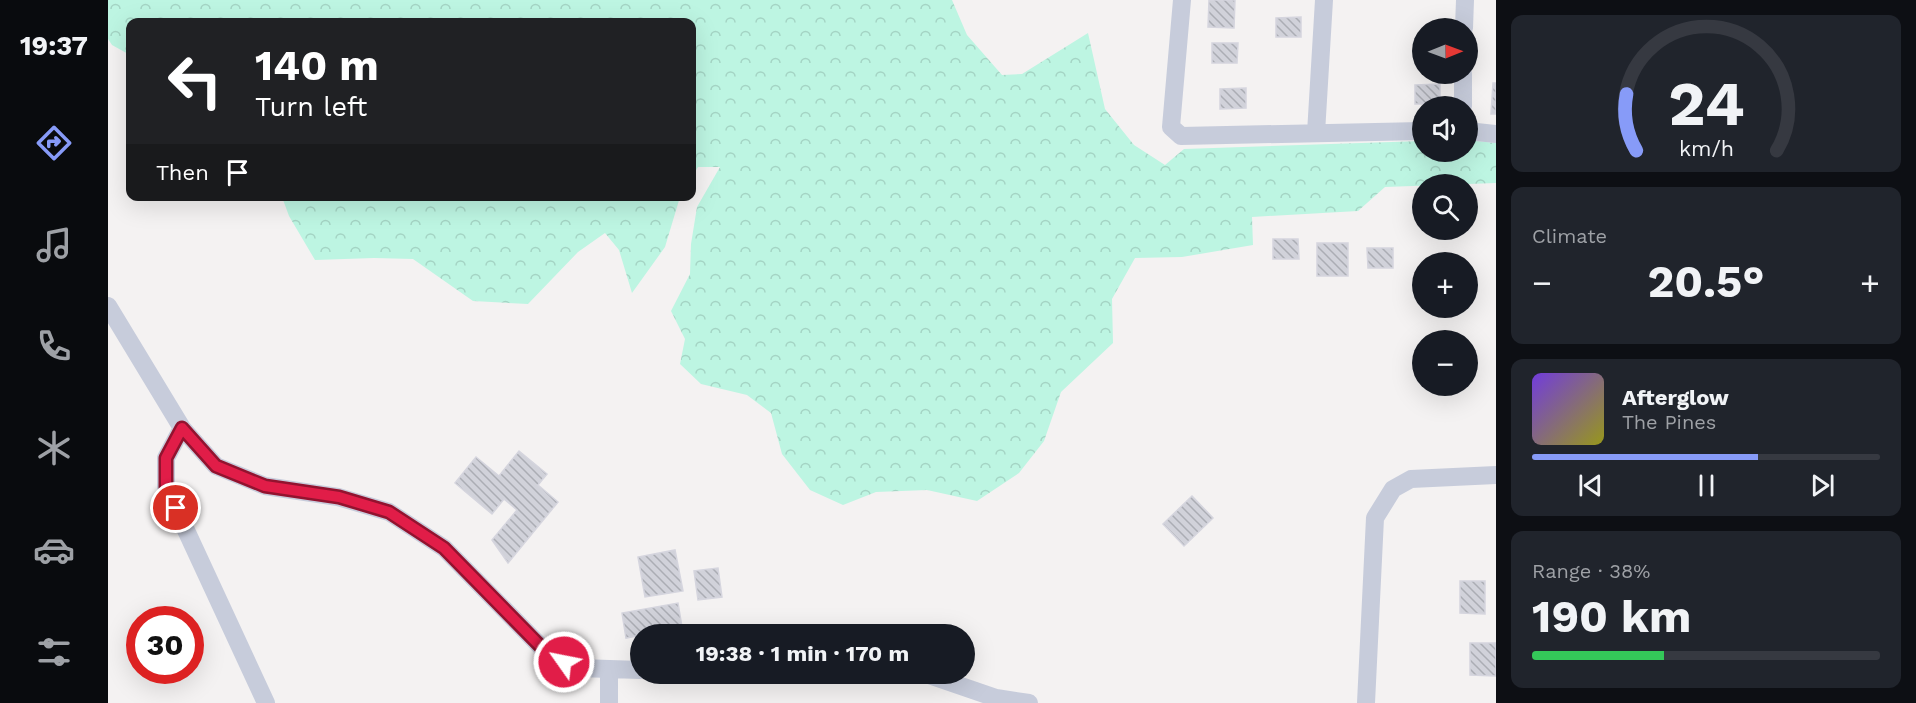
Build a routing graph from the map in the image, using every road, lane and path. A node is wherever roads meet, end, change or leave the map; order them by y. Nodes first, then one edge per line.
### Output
1 (1182, 0) edge
2 (1324, 0) edge
3 (1465, 0) edge
4 (1464, 18) edge
5 (1412, 131) edge
6 (1478, 132) edge
7 (1316, 133) junction
8 (1496, 134) edge
9 (108, 306) edge
10 (182, 428) junction
11 (1496, 475) edge
12 (609, 669) junction
13 (630, 670) edge
14 (955, 684) edge
15 (266, 703) edge
16 (609, 703) edge
17 (1029, 703) edge
18 (1366, 703) edge

1 - 7 street
2 - 7 street
3 - 4 street
5 - 7 street
6 - 8 street
9 - 10 street
10 - 12 street
10 - 15 street
11 - 18 street
12 - 13 street
12 - 16 street
14 - 17 street

